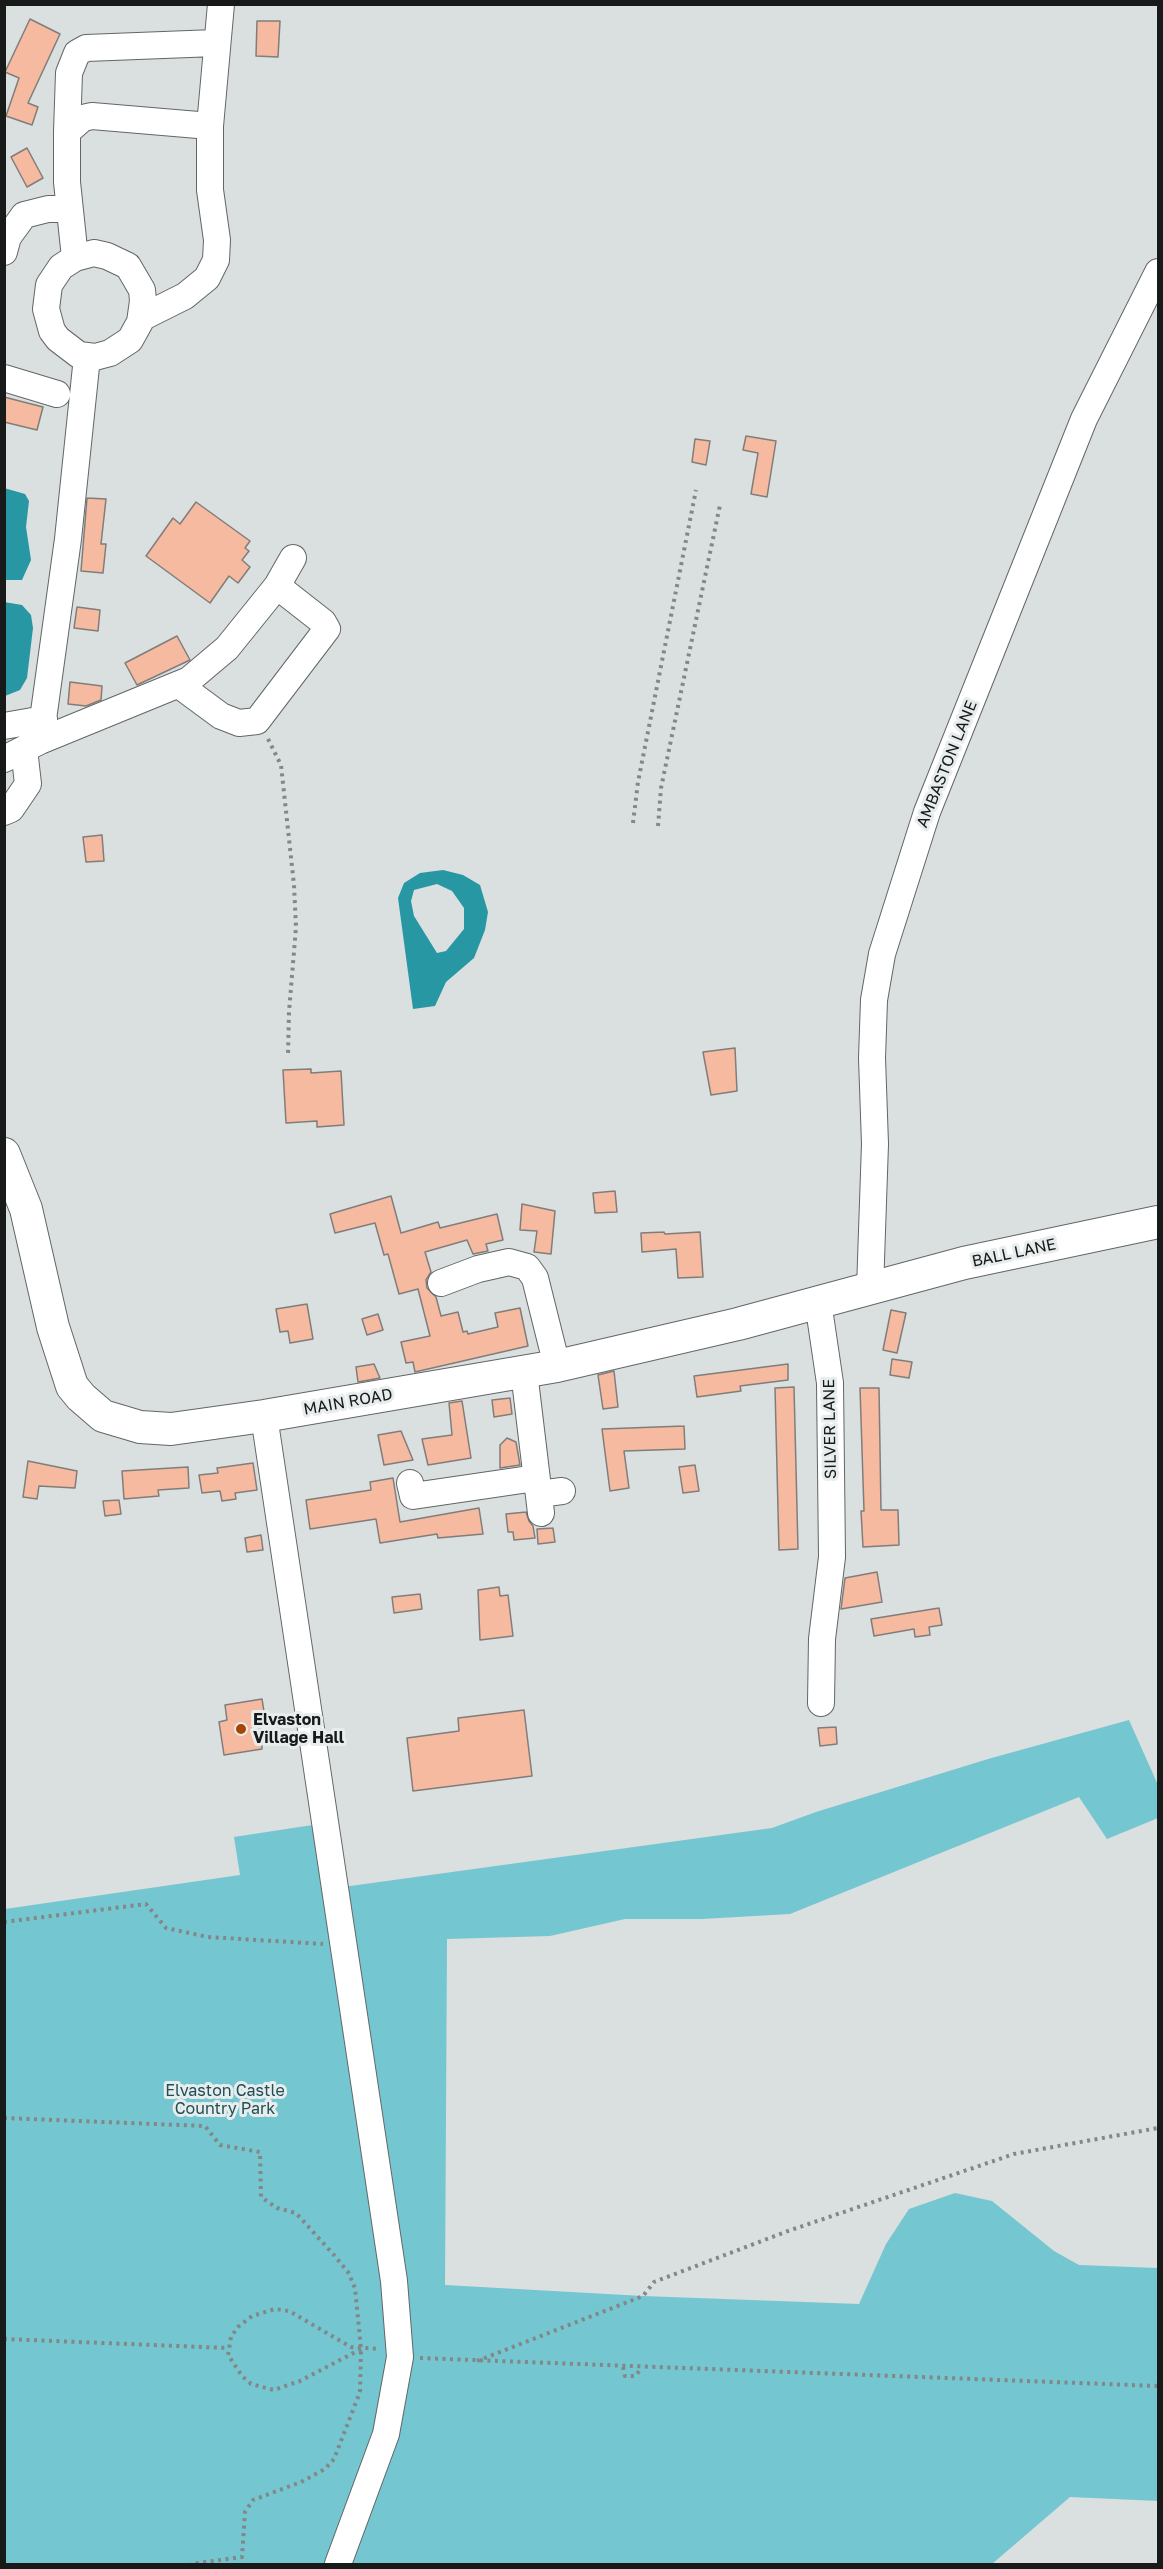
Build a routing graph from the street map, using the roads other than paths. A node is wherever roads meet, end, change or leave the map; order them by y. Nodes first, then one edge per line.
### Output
1 (221, 4) edge
2 (215, 43) junction
3 (210, 126) junction
4 (67, 132) junction
5 (69, 209) junction
6 (4, 252) edge
7 (75, 258) junction
8 (1158, 273) edge
9 (141, 318) junction
10 (87, 357) junction
11 (4, 378) edge
12 (57, 394) dead end
13 (293, 558) dead end
14 (277, 586) junction
15 (180, 685) junction
16 (4, 726) edge
17 (28, 742) edge
18 (4, 812) edge
19 (4, 1154) edge
20 (1158, 1222) edge
21 (441, 1283) dead end
22 (870, 1289) junction
23 (818, 1302) junction
24 (557, 1366) junction
25 (524, 1372) junction
26 (264, 1416) junction
27 (410, 1483) dead end
28 (821, 1702) dead end
29 (338, 2565) edge

1 - 2 street
2 - 3 street
2 - 4 street
3 - 4 street
3 - 9 street
4 - 5 street
5 - 6 street
5 - 7 street
7 - 9 street
7 - 10 street
8 - 22 street, AMBASTON LANE
9 - 10 street
10 - 17 street
11 - 12 street
13 - 14 street
14 - 15 street
14 - 15 street
15 - 17 street
16 - 17 street
17 - 18 street
19 - 26 main road, MAIN ROAD
20 - 22 main road, BALL LANE
21 - 24 street
22 - 23 main road, MAIN ROAD
23 - 24 main road, MAIN ROAD
23 - 28 street, SILVER LANE
24 - 25 main road, MAIN ROAD
25 - 26 main road, MAIN ROAD
25 - 27 street
26 - 29 street

